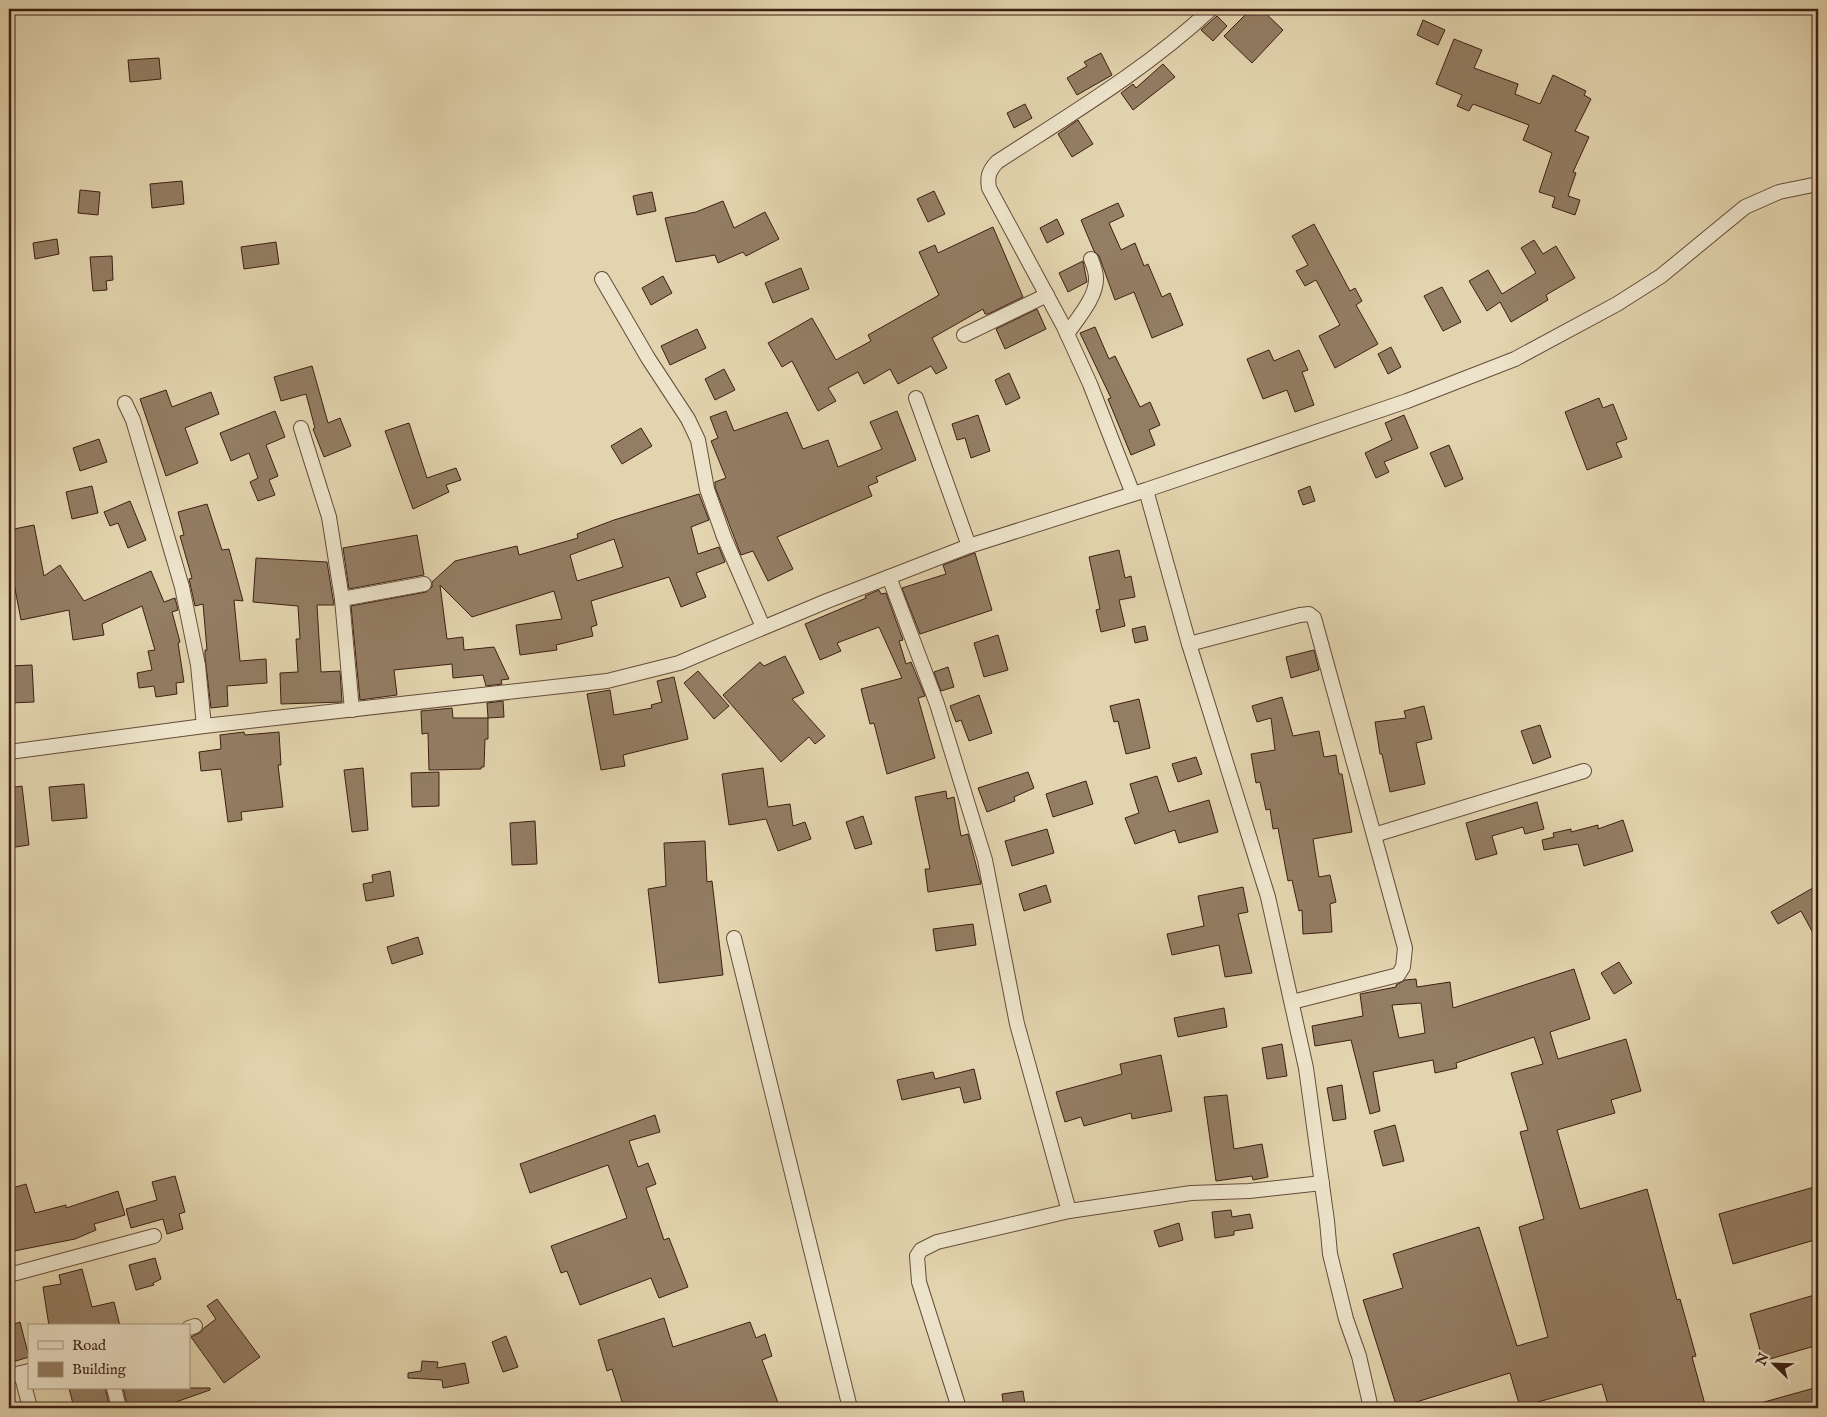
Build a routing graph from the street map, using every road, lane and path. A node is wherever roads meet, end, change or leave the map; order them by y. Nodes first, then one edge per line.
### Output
1 (1211, 9) edge
2 (1818, 184) edge
3 (1091, 258) dead end
4 (602, 279) dead end
5 (1046, 295) junction
6 (1067, 334) junction
7 (964, 335) dead end
8 (916, 398) dead end
9 (125, 403) dead end
10 (301, 428) dead end
11 (1139, 492) junction
12 (969, 546) junction
13 (890, 577) junction
14 (424, 584) dead end
15 (342, 599) junction
16 (763, 627) junction
17 (1190, 644) junction
18 (352, 710) junction
19 (204, 726) junction
20 (9, 752) edge
21 (1584, 771) dead end
22 (1374, 835) junction
23 (734, 938) dead end
24 (1292, 1002) junction
25 (1322, 1183) junction
26 (1068, 1211) junction
27 (154, 1236) dead end
28 (9, 1275) edge
29 (20, 1373) edge
30 (114, 1390) edge
31 (30, 1408) edge
32 (118, 1408) edge
33 (850, 1408) edge
34 (959, 1408) edge
35 (1371, 1408) edge

1 - 5 street
2 - 11 street
3 - 6 street
4 - 16 street
5 - 6 street
5 - 7 street
6 - 11 street
8 - 12 street
9 - 19 street
10 - 15 street
11 - 12 street
11 - 17 street
12 - 13 street
13 - 16 street
13 - 26 street
14 - 15 street
15 - 18 street
16 - 18 street
17 - 22 street
17 - 24 street
18 - 19 street
19 - 20 street
21 - 22 street
22 - 24 street
23 - 33 street
24 - 25 street
25 - 26 street
25 - 35 street
26 - 34 street
27 - 28 street
29 - 31 street
30 - 32 street

